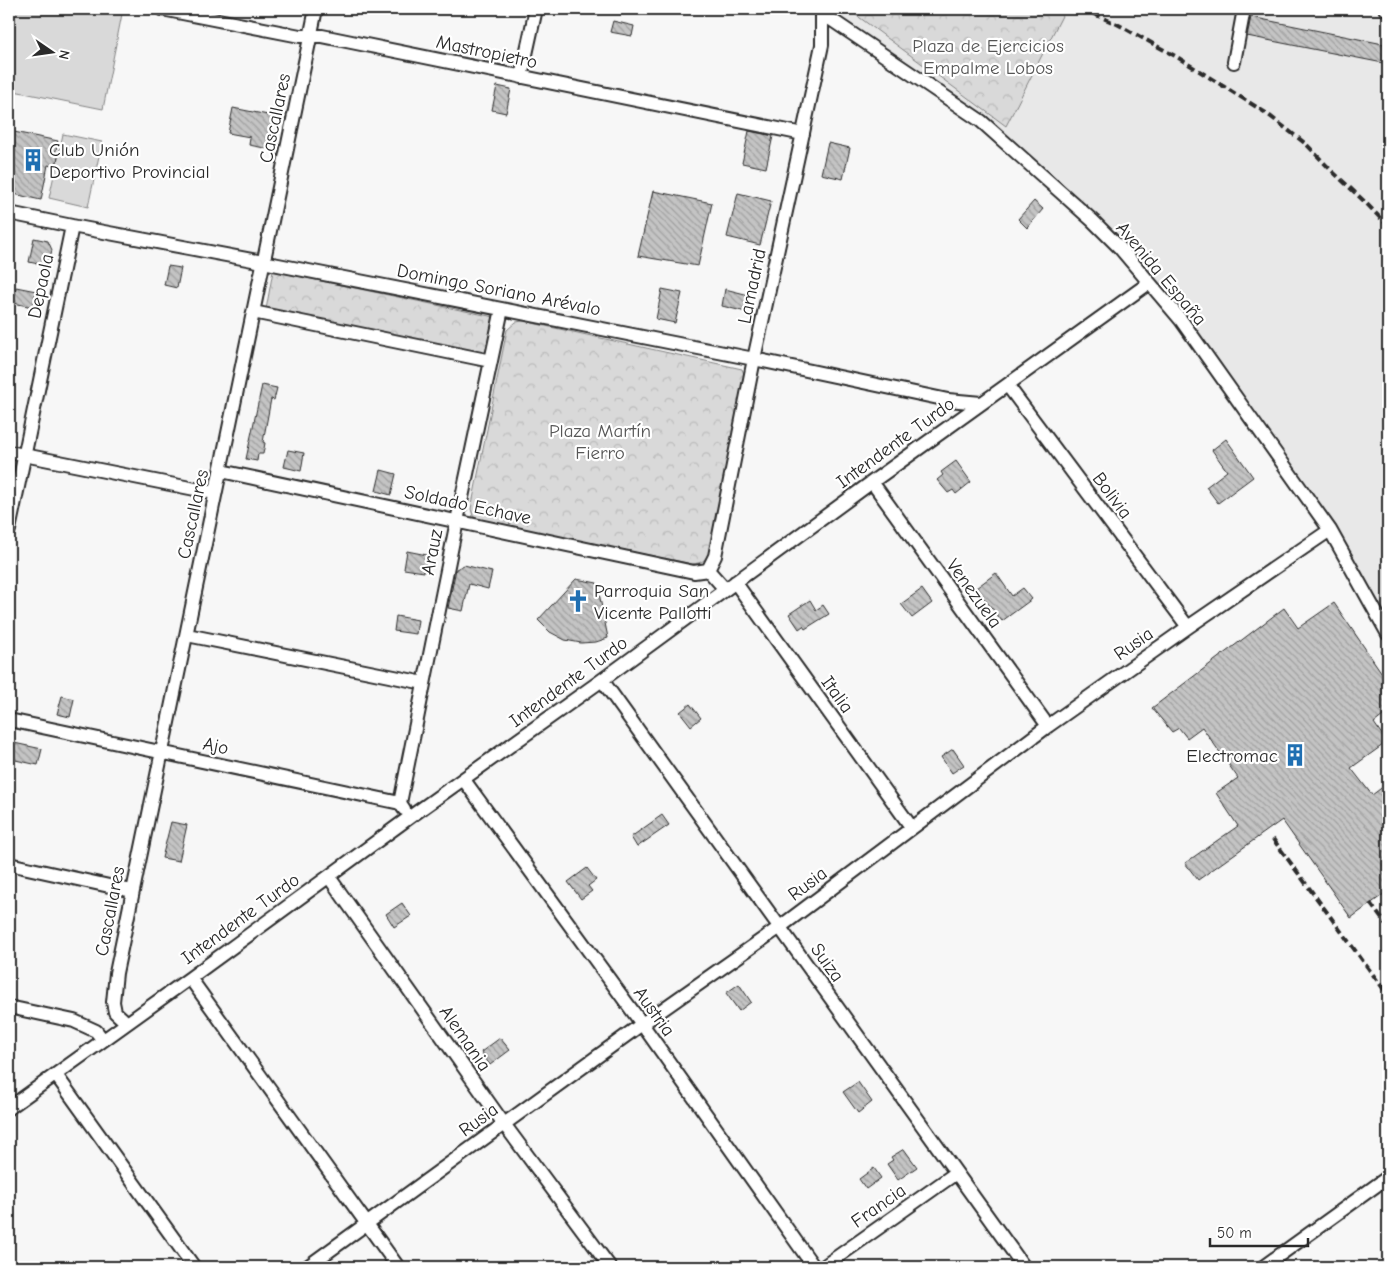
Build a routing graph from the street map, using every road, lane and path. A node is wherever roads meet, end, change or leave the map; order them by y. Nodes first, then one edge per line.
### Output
1 (162, 9) edge
2 (316, 9) edge
3 (536, 9) edge
4 (1244, 9) edge
5 (823, 11) edge
6 (310, 37) junction
7 (1234, 62) dead end
8 (521, 77) junction
9 (803, 134) junction
10 (9, 212) edge
11 (72, 226) junction
12 (263, 262) junction
13 (1149, 283) junction
14 (502, 309) junction
15 (253, 312) junction
16 (754, 358) junction
17 (492, 360) junction
18 (1008, 386) junction
19 (981, 403) junction
20 (9, 452) edge
21 (25, 455) junction
22 (221, 471) junction
23 (872, 482) junction
24 (215, 493) junction
25 (457, 521) junction
26 (9, 530) edge
27 (1330, 530) junction
28 (708, 570) junction
29 (730, 585) junction
30 (1188, 627) junction
31 (1388, 634) edge
32 (187, 635) junction
33 (602, 680) junction
34 (424, 683) junction
35 (9, 720) edge
36 (1048, 726) junction
37 (162, 752) junction
38 (464, 780) junction
39 (400, 803) junction
40 (410, 817) junction
41 (912, 828) junction
42 (9, 864) edge
43 (329, 877) junction
44 (132, 891) junction
45 (780, 927) junction
46 (190, 978) junction
47 (9, 1007) edge
48 (127, 1023) junction
49 (642, 1024) junction
50 (103, 1040) junction
51 (56, 1075) junction
52 (9, 1108) edge
53 (504, 1124) junction
54 (956, 1172) junction
55 (1388, 1177) edge
56 (366, 1223) junction
57 (194, 1267) edge
58 (307, 1267) edge
59 (398, 1267) edge
60 (610, 1267) edge
61 (814, 1267) edge
62 (823, 1267) edge
63 (1024, 1267) edge
64 (1263, 1267) edge

1 - 6 street, Mastropietro
2 - 6 street, Cascallares
3 - 8 street
4 - 7 street
5 - 9 street, Lamadrid
5 - 13 street, Avenida España
6 - 8 street, Mastropietro
6 - 12 street, Cascallares
8 - 9 street, Mastropietro
9 - 16 street, Lamadrid
10 - 11 street, Domingo Soriano Arévalo
11 - 12 street, Domingo Soriano Arévalo
11 - 21 street, Depaola
12 - 14 street, Domingo Soriano Arévalo
12 - 15 street, Cascallares
13 - 18 street, Intendente Turdo
13 - 27 street, Avenida España
14 - 16 street, Domingo Soriano Arévalo
14 - 17 street, Arauz
15 - 17 street
15 - 22 street, Cascallares
16 - 19 street, Domingo Soriano Arévalo
16 - 28 street, Lamadrid
17 - 25 street, Arauz
18 - 19 street, Intendente Turdo
18 - 30 street, Bolivia
19 - 23 street, Intendente Turdo
20 - 21 street
21 - 24 street
21 - 26 street, Depaola
22 - 24 street, Cascallares
22 - 25 street, Soldado Echave
23 - 29 street, Intendente Turdo
23 - 36 street, Venezuela
24 - 32 street, Cascallares
25 - 28 street, Soldado Echave
25 - 34 street, Arauz
27 - 30 street, Rusia
27 - 31 street, Avenida España
28 - 29 street, Italia
29 - 33 street, Intendente Turdo
29 - 41 street, Italia
30 - 36 street, Rusia
32 - 34 street
32 - 37 street, Cascallares
33 - 38 street, Intendente Turdo
33 - 45 street, Suiza
34 - 39 street, Arauz
35 - 37 street, Ajo
36 - 41 street, Rusia
37 - 39 street, Ajo
37 - 44 street, Cascallares
38 - 40 street, Intendente Turdo
38 - 49 street, Austria
39 - 40 street
40 - 43 street, Intendente Turdo
41 - 45 street, Rusia
42 - 44 street
43 - 46 street, Intendente Turdo
43 - 53 street, Alemania
44 - 48 street, Cascallares
45 - 49 street, Rusia
45 - 54 street, Suiza
46 - 48 street, Intendente Turdo
46 - 56 street
47 - 50 street
48 - 50 street, Intendente Turdo
49 - 53 street, Rusia
49 - 61 street, Austria
50 - 51 street, Intendente Turdo
51 - 52 street, Intendente Turdo
51 - 57 street
53 - 56 street, Rusia
53 - 60 street, Alemania
54 - 62 street, Francia
54 - 63 street, Suiza
55 - 64 street
56 - 58 street, Rusia
56 - 59 street

